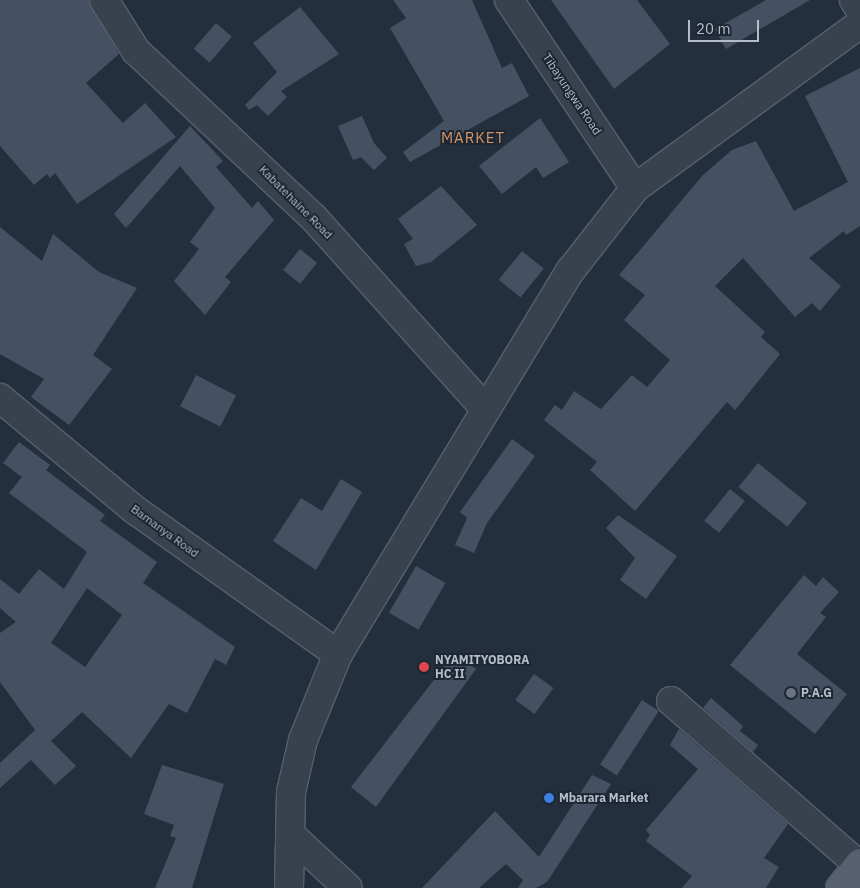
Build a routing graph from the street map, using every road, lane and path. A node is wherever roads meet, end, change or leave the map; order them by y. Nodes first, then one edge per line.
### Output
1 (104, 0) edge
2 (510, 0) edge
3 (854, 0) edge
4 (860, 10) edge
5 (860, 24) edge
6 (635, 188) junction
7 (0, 398) edge
8 (485, 409) junction
9 (338, 654) junction
10 (671, 701) dead end
11 (292, 836) junction
12 (859, 864) edge
13 (289, 888) edge
14 (348, 888) edge
15 (840, 888) edge

1 - 8 street, Kabatehaine Road
2 - 6 street, Tibayungwa Road
3 - 4 street
5 - 6 street
6 - 8 street
7 - 9 street, Bamanya Road
8 - 9 street
9 - 11 street
10 - 12 street
11 - 13 street
11 - 14 street
12 - 15 main road

